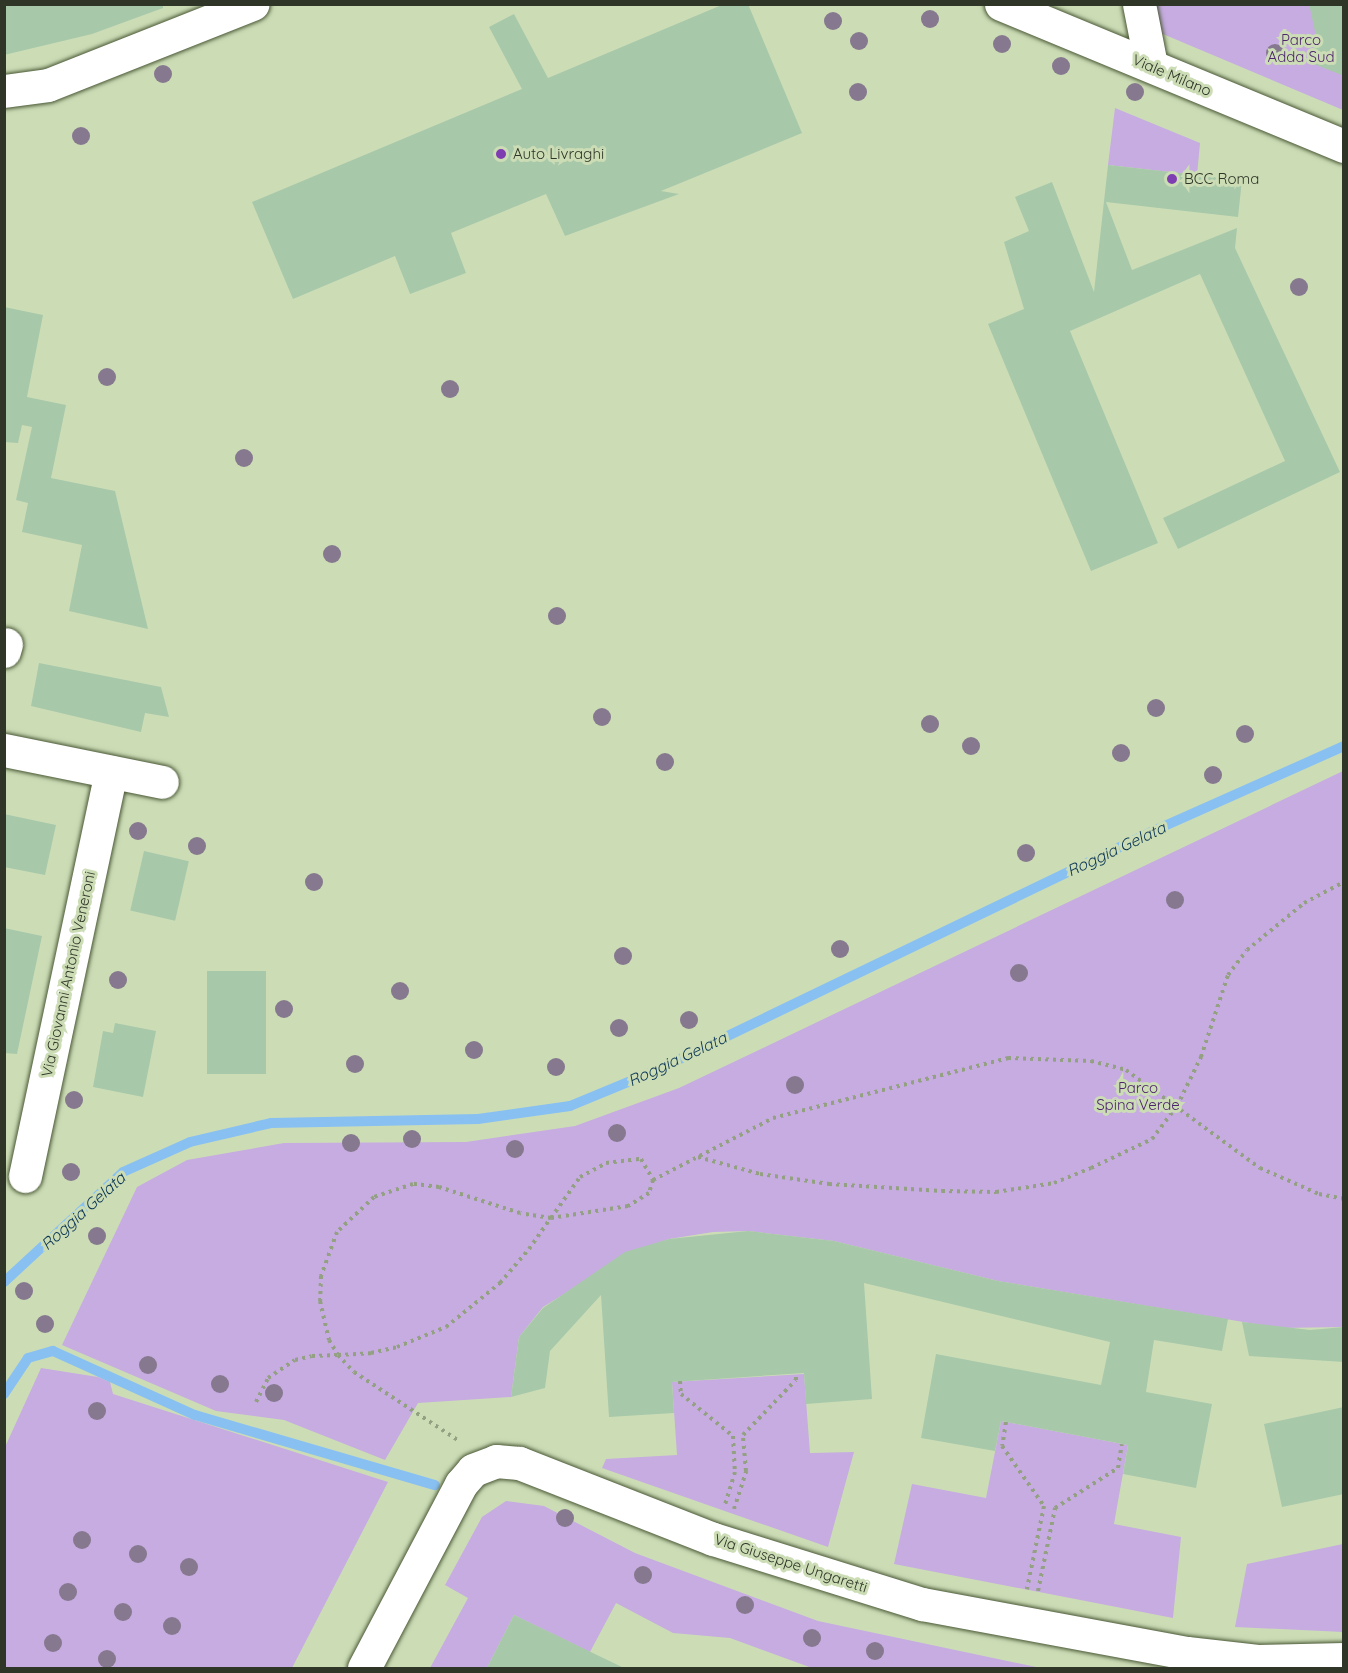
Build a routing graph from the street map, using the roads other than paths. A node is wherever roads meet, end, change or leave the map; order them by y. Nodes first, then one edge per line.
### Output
1 (253, 4) edge
2 (1001, 4) edge
3 (1139, 4) edge
4 (1150, 65) junction
5 (4, 91) edge
6 (1344, 146) edge
7 (4, 750) edge
8 (111, 772) junction
9 (162, 782) dead end
10 (25, 1176) dead end
11 (1344, 1659) edge
12 (364, 1668) edge

1 - 5 street
2 - 4 street, Viale Milano
3 - 4 street
4 - 6 street, Viale Milano
7 - 8 street
8 - 9 street
8 - 10 street, Via Giovanni Antonio Veneroni
11 - 12 street, Via Giuseppe Ungaretti

